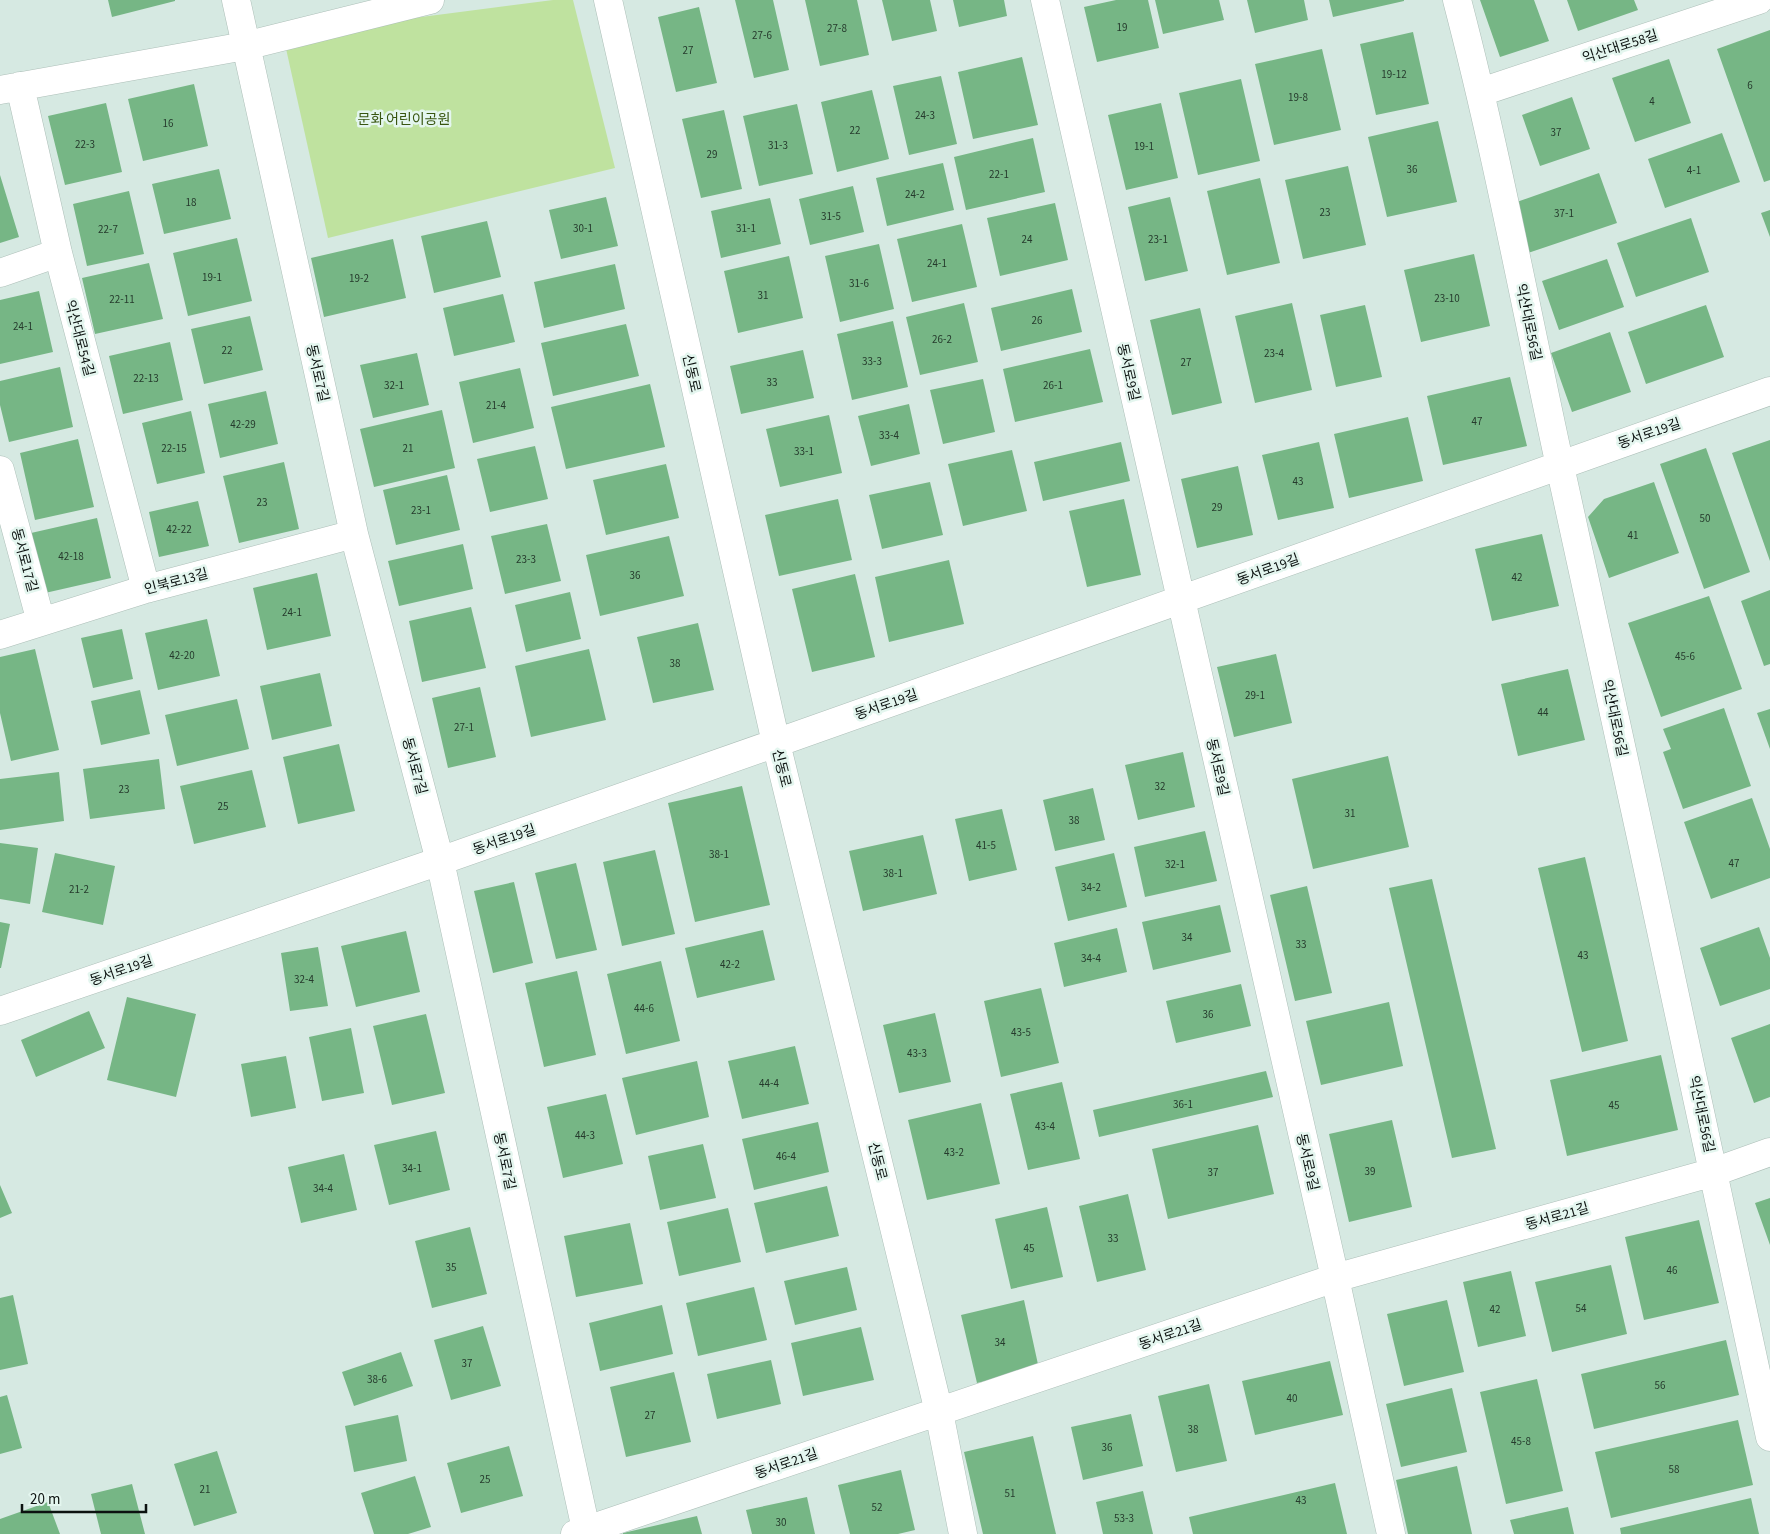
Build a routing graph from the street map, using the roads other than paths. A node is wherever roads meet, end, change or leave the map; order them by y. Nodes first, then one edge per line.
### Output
1 (236, 0) edge
2 (430, 0) edge
3 (608, 0) edge
4 (1045, 0) edge
5 (1457, 0) edge
6 (1759, 0) edge
7 (245, 46) junction
8 (10, 88) edge
9 (1481, 92) junction
10 (58, 253) junction
11 (0, 273) edge
12 (1770, 391) edge
13 (1559, 464) junction
14 (0, 470) edge
15 (354, 534) junction
16 (146, 589) junction
17 (1180, 601) junction
18 (41, 622) junction
19 (0, 635) edge
20 (776, 744) junction
21 (440, 861) junction
22 (0, 1011) edge
23 (1770, 1152) edge
24 (1714, 1172) junction
25 (1335, 1278) junction
26 (939, 1412) junction
27 (1770, 1437) edge
28 (583, 1533) edge
29 (963, 1534) edge
30 (1391, 1534) edge

1 - 7 street, 동서로7길
2 - 7 street, 익산대로54길
3 - 20 street, 신동로
4 - 17 street, 동서로9길
5 - 9 street, 익산대로56길
6 - 9 street, 익산대로58길
7 - 8 street, 익산대로54길
7 - 15 street, 동서로7길
8 - 10 street, 익산대로54길
9 - 13 street, 익산대로56길
10 - 11 street
10 - 16 street, 익산대로54길
12 - 13 street, 동서로19길
13 - 17 street, 동서로19길
13 - 24 street, 익산대로56길
14 - 18 street, 동서로17길
15 - 16 street, 인북로13길
15 - 21 street, 동서로7길
16 - 18 street, 인북로13길
17 - 20 street, 동서로19길
17 - 25 street, 동서로9길
18 - 19 street, 인북로13길
20 - 21 street, 동서로19길
20 - 26 street, 신동로
21 - 22 street, 동서로19길
21 - 28 street, 동서로7길
23 - 24 street, 동서로21길
24 - 25 street, 동서로21길
24 - 27 street, 익산대로56길
25 - 26 street, 동서로21길
25 - 30 street, 동서로9길
26 - 28 street, 동서로21길
26 - 29 street, 신동로

